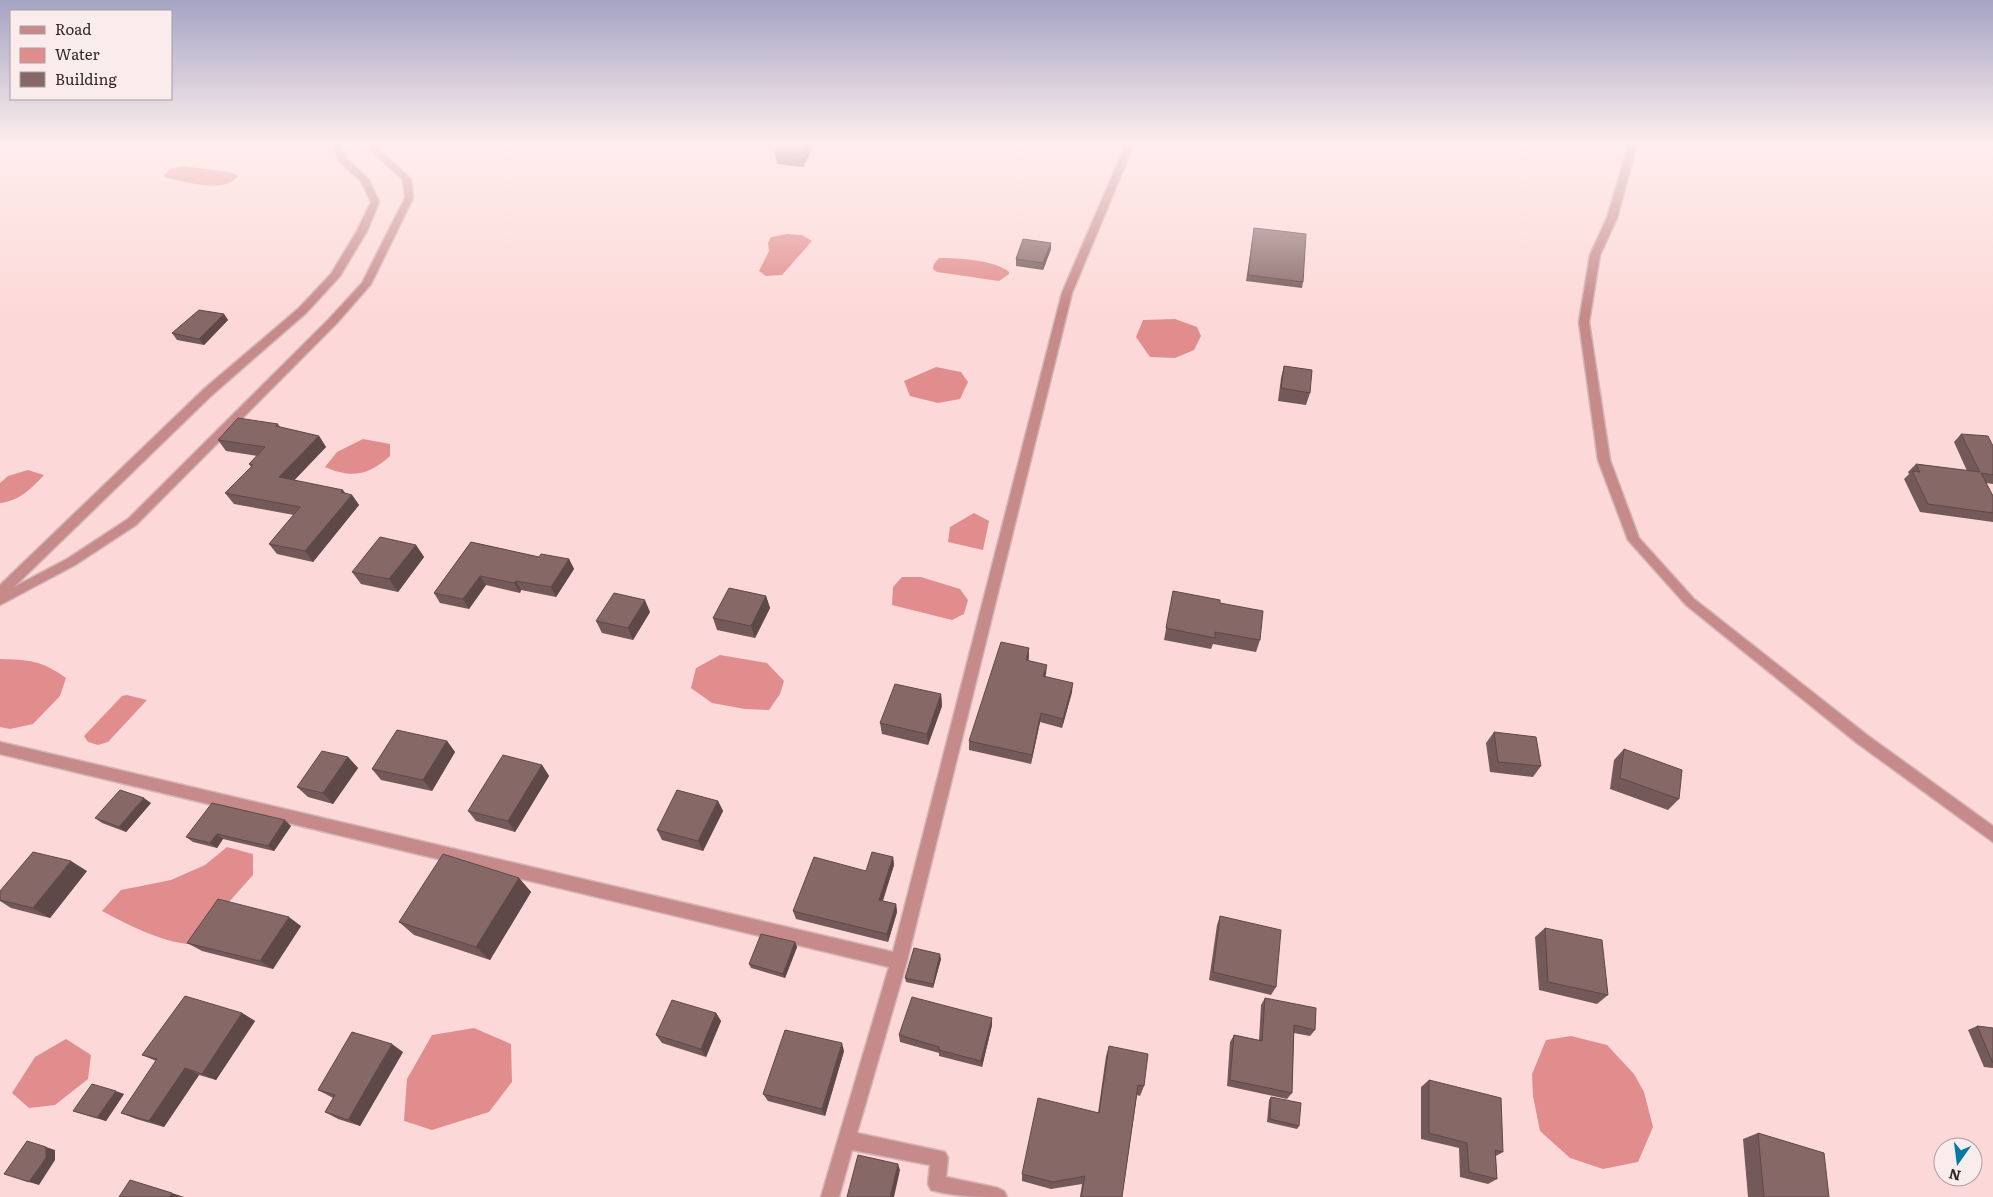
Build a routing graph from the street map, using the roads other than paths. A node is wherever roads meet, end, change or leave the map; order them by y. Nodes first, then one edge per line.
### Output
1 (374, 200) edge
2 (408, 200) edge
3 (1106, 200) edge
4 (1617, 200) edge
5 (0, 593) edge
6 (0, 600) edge
7 (0, 748) edge
8 (1993, 835) edge
9 (899, 961) junction
10 (846, 1140) junction
11 (830, 1197) edge
12 (998, 1197) edge

1 - 5 street
2 - 6 street
3 - 9 street
4 - 8 street
7 - 9 street
9 - 10 street
10 - 11 street
10 - 12 street

